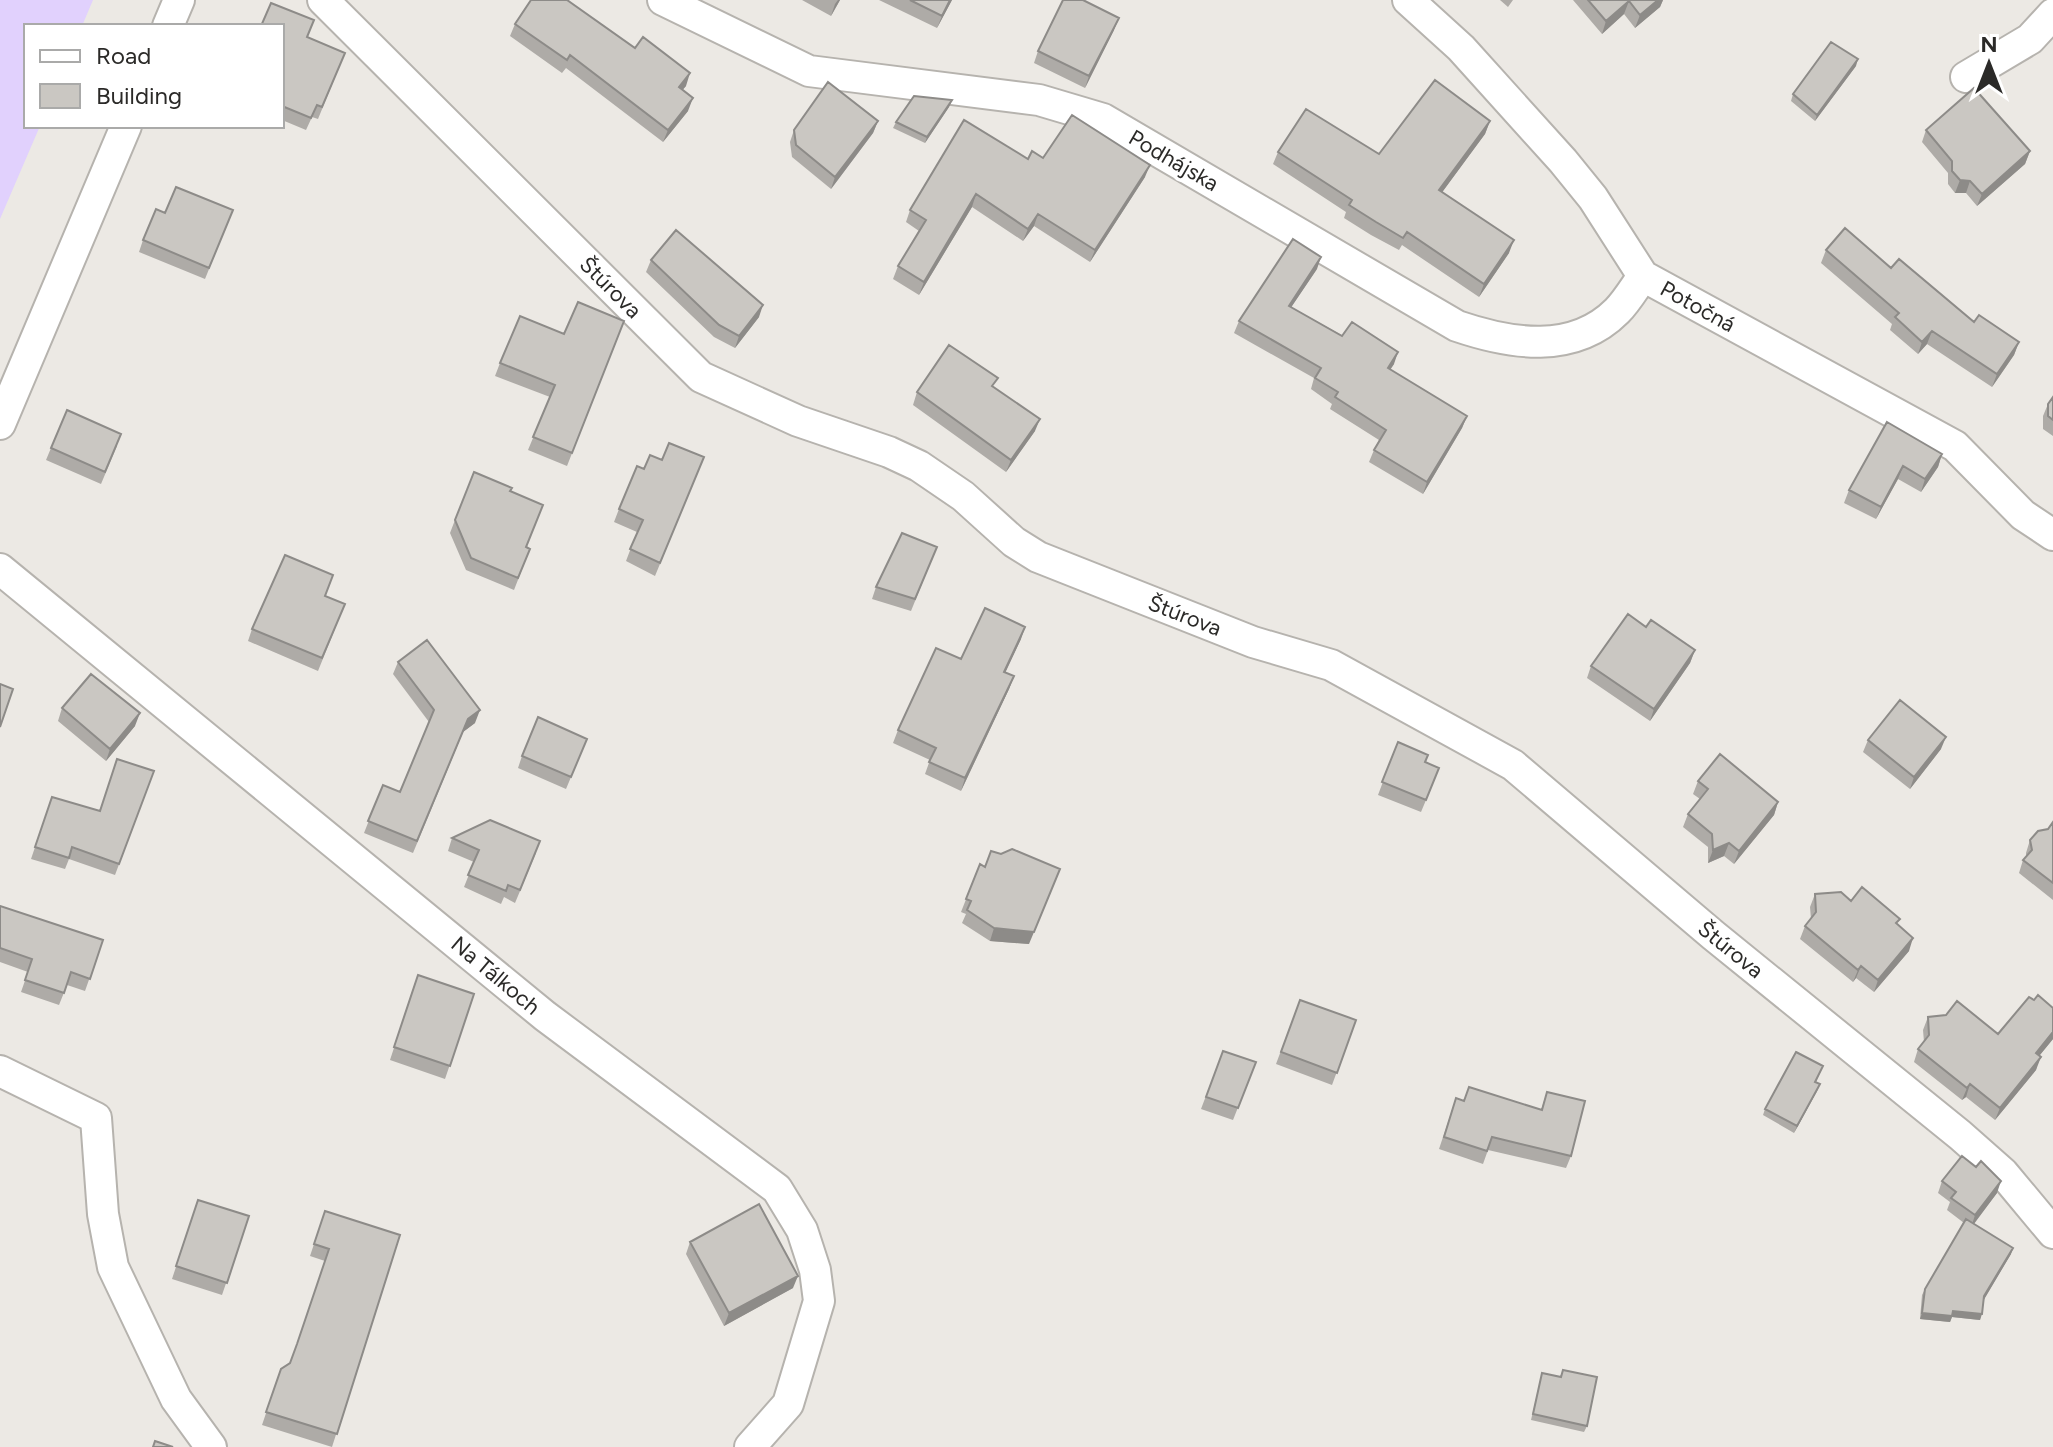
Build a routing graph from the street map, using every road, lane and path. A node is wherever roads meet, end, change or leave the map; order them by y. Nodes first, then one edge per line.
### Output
1 (179, 0) edge
2 (323, 0) edge
3 (663, 0) edge
4 (1408, 0) edge
5 (2053, 14) edge
6 (169, 24) edge
7 (1966, 77) dead end
8 (125, 128) edge
9 (1643, 276) junction
10 (0, 424) edge
11 (2053, 535) edge
12 (0, 569) edge
13 (0, 1071) edge
14 (2053, 1233) edge
15 (211, 1447) edge
16 (750, 1447) edge

1 - 6 street
2 - 14 street, Štúrova
3 - 9 street, Podhájska
4 - 9 street, Potočná
5 - 7 street
8 - 10 street
9 - 11 street, Potočná
12 - 16 street, Na Tálkoch
13 - 15 street

